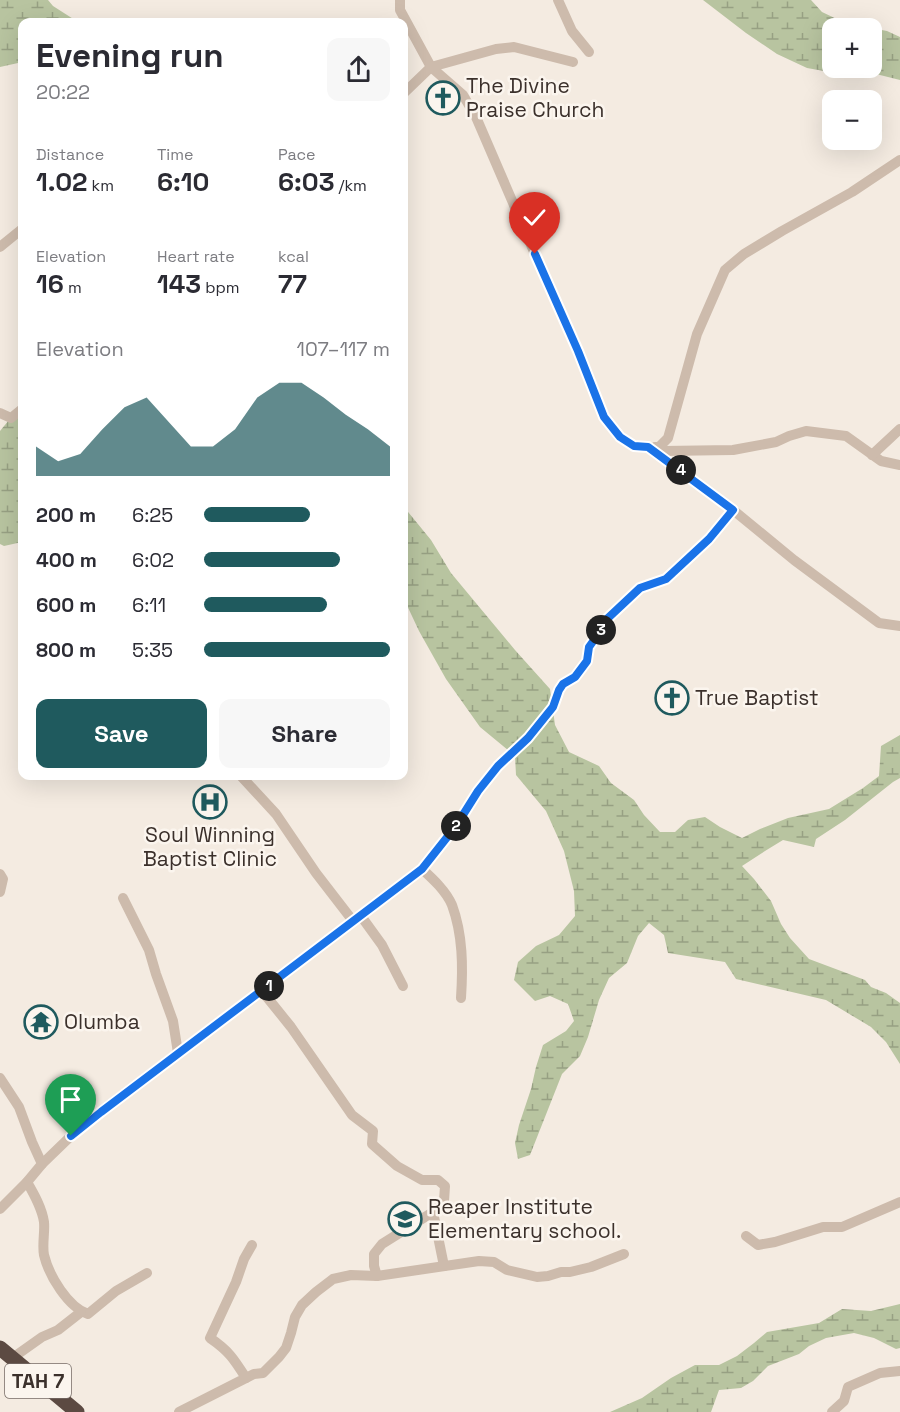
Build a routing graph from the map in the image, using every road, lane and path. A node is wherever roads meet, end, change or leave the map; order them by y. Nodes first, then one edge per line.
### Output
1 (400, 0) edge
2 (558, 0) edge
3 (404, 18) edge
4 (408, 25) edge
5 (589, 51) dead end
6 (573, 62) dead end
7 (431, 67) junction
8 (408, 89) edge
9 (900, 160) edge
10 (18, 233) edge
11 (0, 247) edge
12 (18, 412) edge
13 (0, 413) edge
14 (900, 429) edge
15 (654, 447) junction
16 (872, 455) junction
17 (900, 465) edge
18 (733, 510) junction
19 (900, 626) edge
20 (245, 780) edge
21 (422, 869) junction
22 (0, 874) edge
23 (0, 892) edge
24 (123, 898) dead end
25 (357, 919) junction
26 (403, 986) dead end
27 (262, 991) junction
28 (461, 998) dead end
29 (178, 1053) junction
30 (0, 1078) edge
31 (42, 1164) junction
32 (27, 1182) junction
33 (900, 1202) edge
34 (0, 1209) edge
35 (433, 1212) junction
36 (746, 1236) dead end
37 (252, 1245) dead end
38 (624, 1254) dead end
39 (444, 1266) junction
40 (147, 1273) dead end
41 (377, 1276) junction
42 (81, 1312) junction
43 (6, 1353) edge
44 (900, 1371) edge
45 (246, 1378) junction
46 (77, 1412) edge
47 (179, 1412) edge
48 (832, 1412) edge

1 - 3 street
2 - 5 street
4 - 7 street
6 - 7 street
7 - 8 street
7 - 15 street
9 - 15 street
10 - 11 street
12 - 13 street
14 - 16 street
15 - 16 street
15 - 18 street
16 - 17 street
18 - 19 street
18 - 21 street
20 - 25 street
21 - 25 street
21 - 28 street
22 - 23 street
24 - 29 street
25 - 26 street
25 - 27 street
27 - 29 street
27 - 35 street
29 - 31 street
30 - 31 street
31 - 32 street
32 - 34 street
32 - 42 street
33 - 36 street
35 - 39 street
35 - 41 street
37 - 45 street
38 - 39 street
39 - 41 street
40 - 42 street
41 - 45 street
42 - 43 street
43 - 46 highway, TAH 7
44 - 48 street
45 - 47 street

